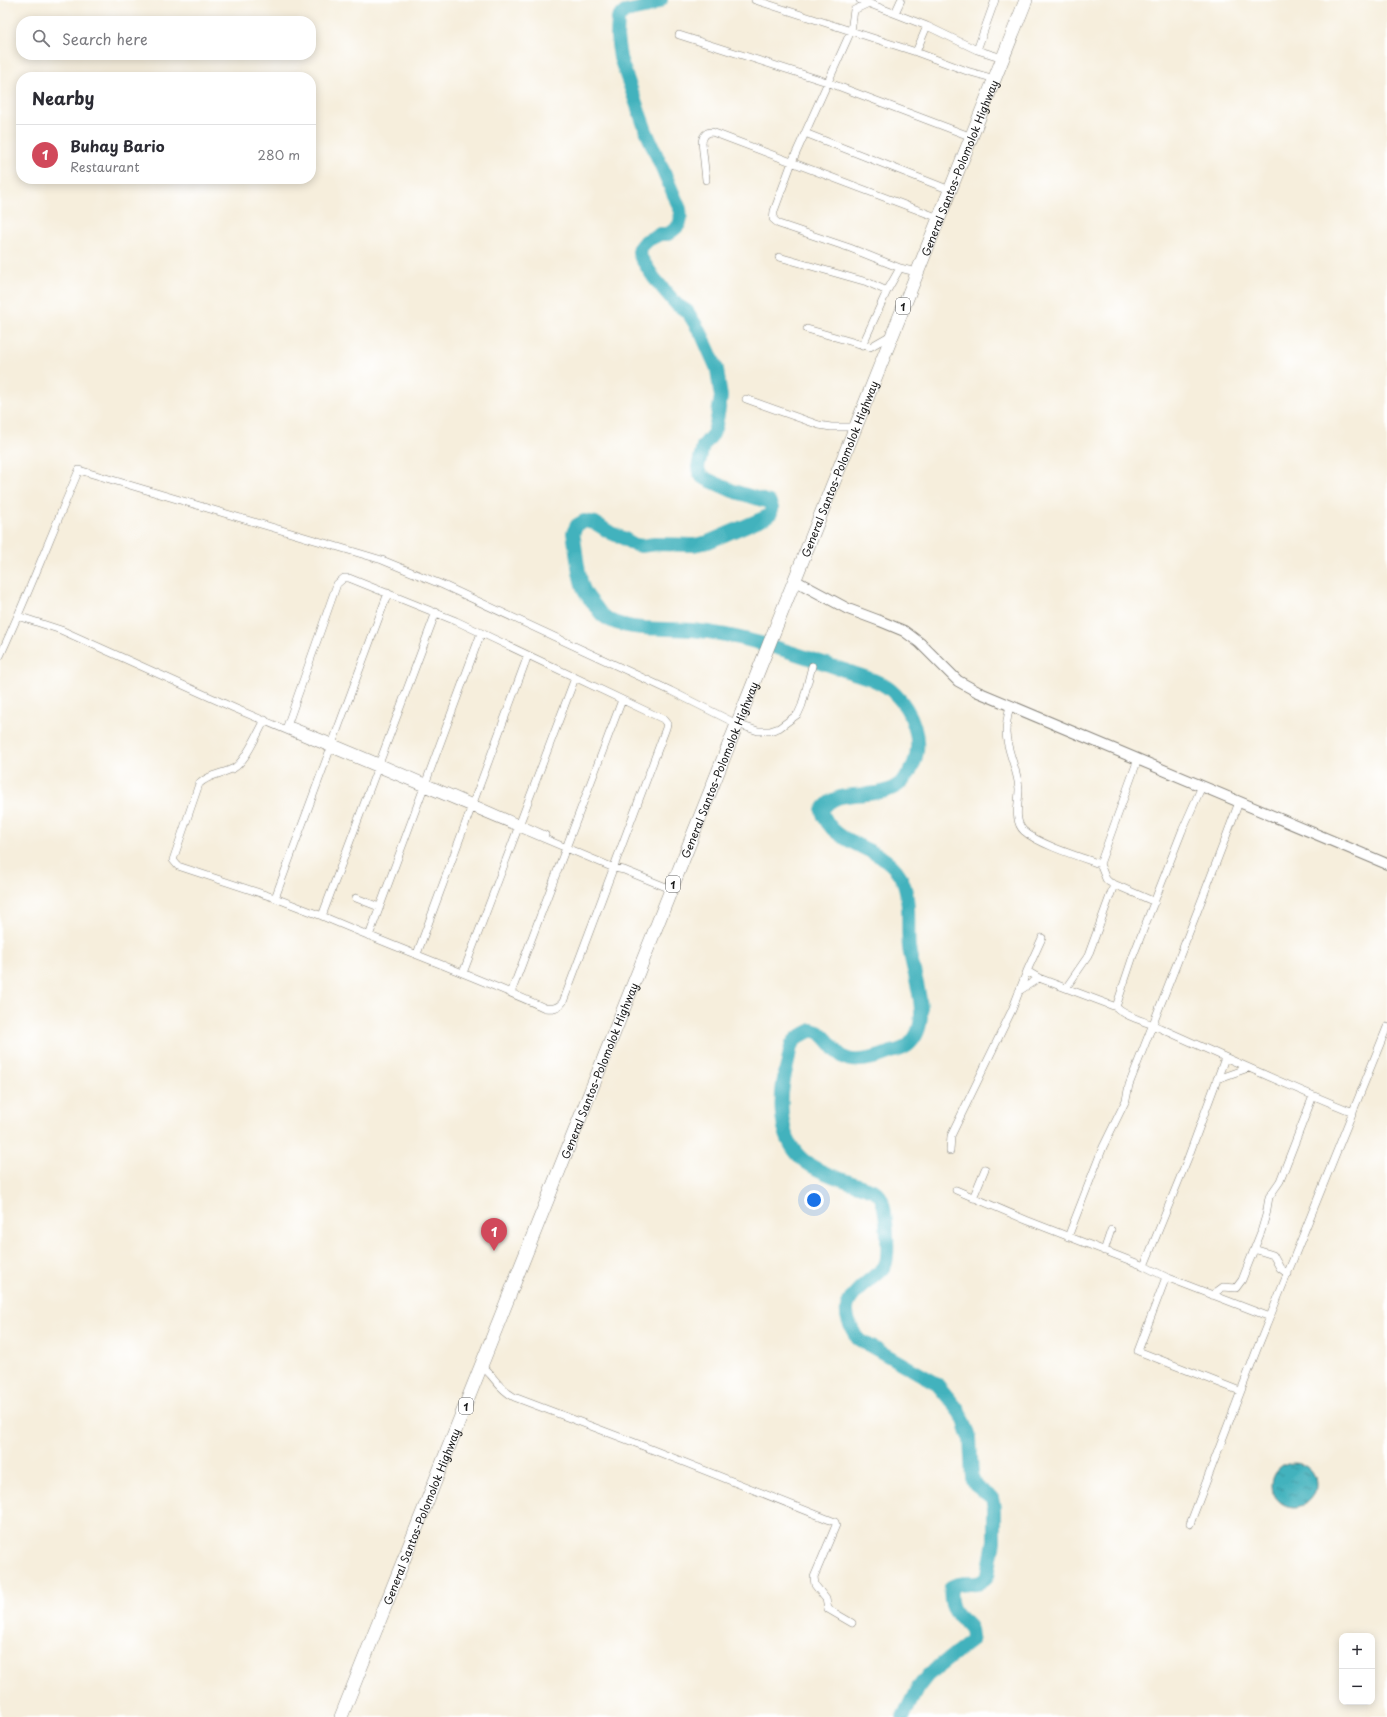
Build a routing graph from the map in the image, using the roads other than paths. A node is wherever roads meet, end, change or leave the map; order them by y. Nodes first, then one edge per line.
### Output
1 (755, 0) edge
2 (860, 0) edge
3 (901, 0) edge
4 (995, 0) edge
5 (1026, 0) edge
6 (869, 3) junction
7 (895, 13) junction
8 (927, 26) junction
9 (851, 31) junction
10 (680, 35) dead end
11 (977, 50) junction
12 (916, 52) junction
13 (1003, 58) junction
14 (995, 79) junction
15 (827, 82) junction
16 (805, 133) junction
17 (972, 137) junction
18 (792, 162) junction
19 (706, 180) dead end
20 (950, 190) junction
21 (939, 218) junction
22 (779, 257) dead end
23 (900, 268) junction
24 (916, 272) junction
25 (887, 291) junction
26 (807, 329) dead end
27 (892, 335) junction
28 (862, 346) junction
29 (746, 399) dead end
30 (855, 427) junction
31 (794, 580) junction
32 (388, 592) junction
33 (436, 612) junction
34 (18, 616) junction
35 (481, 633) junction
36 (528, 655) junction
37 (0, 656) edge
38 (812, 666) dead end
39 (575, 678) junction
40 (622, 700) junction
41 (1010, 705) junction
42 (235, 706) junction
43 (265, 720) junction
44 (737, 724) junction
45 (287, 726) junction
46 (332, 745) junction
47 (1138, 759) junction
48 (379, 765) junction
49 (425, 784) junction
50 (1202, 786) junction
51 (1239, 802) junction
52 (472, 806) junction
53 (518, 826) junction
54 (567, 847) junction
55 (1100, 864) junction
56 (1387, 864) edge
57 (615, 866) junction
58 (1114, 885) junction
59 (671, 889) junction
60 (275, 898) junction
61 (356, 898) dead end
62 (1155, 902) junction
63 (379, 908) junction
64 (322, 916) junction
65 (369, 936) junction
66 (1042, 938) dead end
67 (417, 954) junction
68 (1027, 971) junction
69 (463, 973) junction
70 (1039, 978) junction
71 (1066, 988) junction
72 (1019, 991) junction
73 (511, 993) junction
74 (1116, 1008) junction
75 (1152, 1024) junction
76 (1387, 1027) edge
77 (1225, 1058) junction
78 (1248, 1068) junction
79 (1217, 1079) junction
80 (1313, 1096) junction
81 (1353, 1112) junction
82 (950, 1151) dead end
83 (985, 1169) dead end
84 (956, 1190) dead end
85 (973, 1198) junction
86 (1111, 1230) dead end
87 (1068, 1237) junction
88 (1254, 1249) junction
89 (1104, 1251) junction
90 (1144, 1266) junction
91 (1288, 1274) junction
92 (1166, 1277) junction
93 (1212, 1295) junction
94 (1270, 1317) junction
95 (482, 1366) junction
96 (1240, 1391) junction
97 (1190, 1524) dead end
98 (852, 1623) dead end
99 (341, 1717) edge

1 - 9 street
2 - 6 street
3 - 7 street
4 - 11 street
5 - 13 highway, General Santos-Polomolok Highway / 1
6 - 7 street
6 - 9 street
7 - 8 street
8 - 11 street
8 - 12 street
9 - 12 street
9 - 15 street
10 - 15 street
11 - 13 street
12 - 14 street
13 - 14 highway, General Santos-Polomolok Highway / 1
14 - 17 highway, General Santos-Polomolok Highway / 1
15 - 16 street
15 - 17 street
16 - 18 street
16 - 20 street
17 - 20 highway, General Santos-Polomolok Highway / 1
18 - 19 street
18 - 21 street
18 - 23 street
20 - 21 highway, General Santos-Polomolok Highway / 1
21 - 24 highway, General Santos-Polomolok Highway / 1
22 - 25 street
23 - 24 street
23 - 25 street
24 - 27 highway, General Santos-Polomolok Highway / 1
25 - 28 street
26 - 28 street
27 - 28 street
27 - 30 highway, General Santos-Polomolok Highway / 1
29 - 30 street
30 - 31 highway, General Santos-Polomolok Highway / 1
31 - 41 street
31 - 44 highway, General Santos-Polomolok Highway / 1
32 - 33 street
32 - 45 street
32 - 46 street
33 - 35 street
33 - 48 street
34 - 37 street
34 - 42 street
34 - 44 street
35 - 36 street
35 - 49 street
36 - 39 street
36 - 52 street
38 - 44 street
39 - 40 street
39 - 53 street
40 - 54 street
40 - 57 street
41 - 47 street
41 - 55 street
42 - 43 street
42 - 45 street
43 - 45 street
43 - 60 street
44 - 59 highway, General Santos-Polomolok Highway / 1
45 - 46 street
46 - 48 street
46 - 60 street
47 - 50 street
47 - 55 street
48 - 49 street
48 - 64 street
49 - 52 street
49 - 63 street
50 - 51 street
50 - 62 street
51 - 56 street
51 - 75 street
52 - 53 street
52 - 67 street
53 - 54 street
53 - 69 street
54 - 57 street
54 - 73 street
55 - 58 street
57 - 59 street
57 - 73 street
58 - 62 street
58 - 71 street
59 - 95 highway, General Santos-Polomolok Highway / 1
60 - 64 street
61 - 63 street
62 - 74 street
63 - 65 street
64 - 65 street
65 - 67 street
66 - 68 street
67 - 69 street
68 - 70 street
68 - 72 street
69 - 73 street
70 - 71 street
70 - 72 street
71 - 74 street
72 - 82 street
74 - 75 street
75 - 77 street
75 - 87 street
76 - 81 street
77 - 78 street
77 - 79 street
78 - 79 street
78 - 80 street
79 - 90 street
80 - 81 street
80 - 88 street
81 - 91 street
83 - 85 street
84 - 85 street
85 - 87 street
86 - 89 street
87 - 89 street
88 - 91 street
88 - 93 street
89 - 90 street
90 - 92 street
91 - 94 street
92 - 93 street
92 - 96 street
93 - 94 street
94 - 96 street
95 - 98 street
95 - 99 highway, General Santos-Polomolok Highway / 1
96 - 97 street

